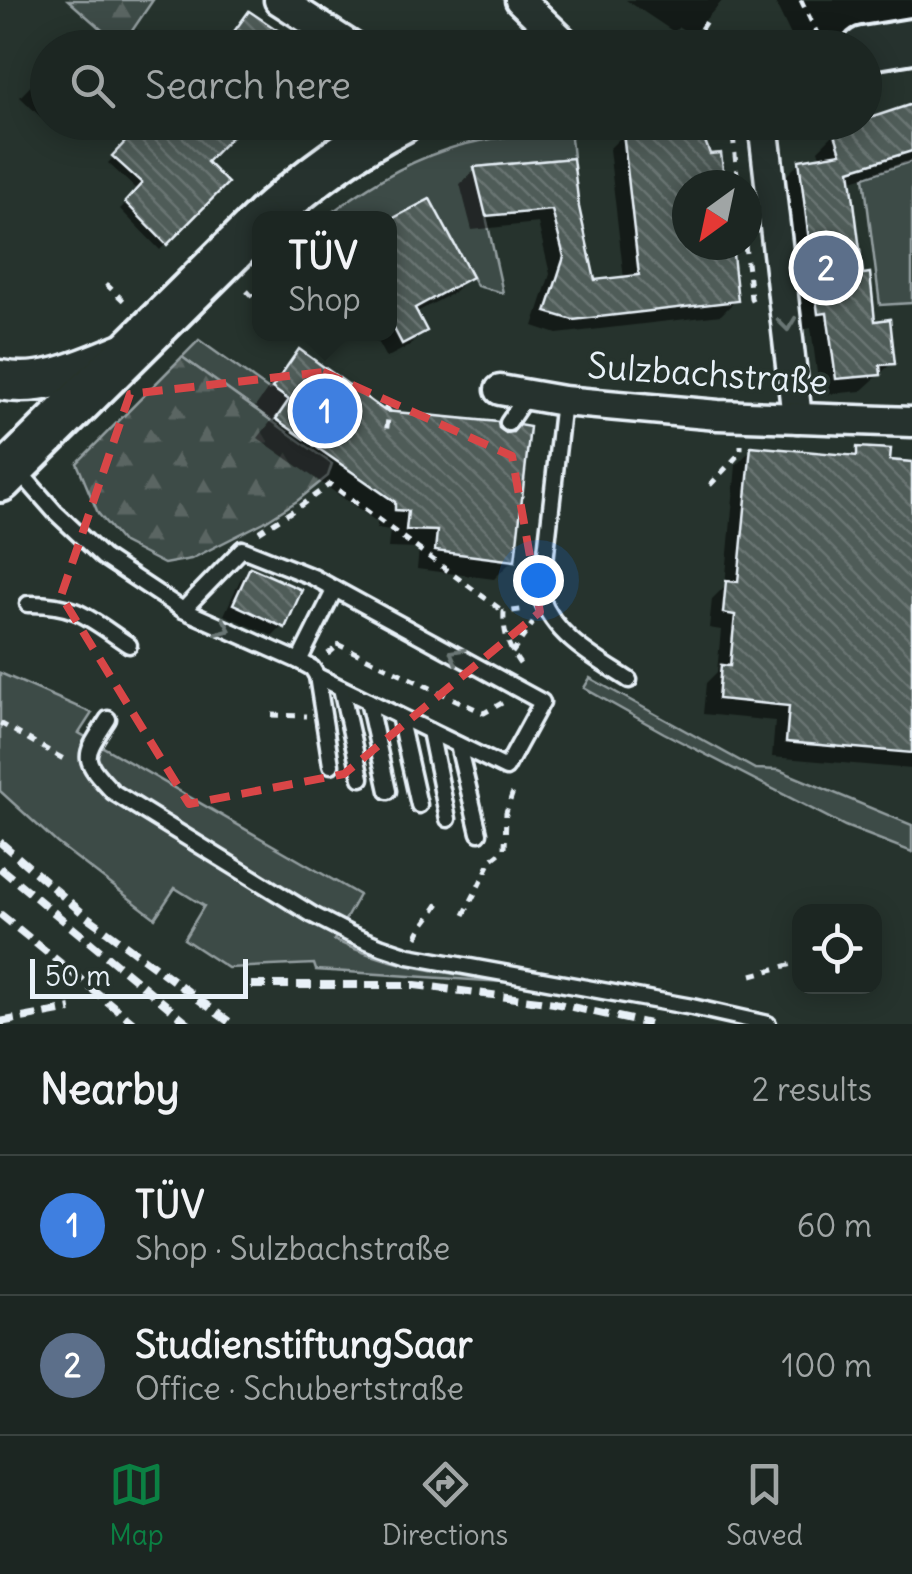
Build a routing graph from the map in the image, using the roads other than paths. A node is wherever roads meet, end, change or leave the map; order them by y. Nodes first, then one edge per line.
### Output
1 (279, 0) edge
2 (520, 0) edge
3 (326, 30) edge
4 (551, 30) edge
5 (912, 41) edge
6 (882, 45) edge
7 (366, 140) edge
8 (764, 140) edge
9 (274, 211) edge
10 (252, 231) edge
11 (130, 350) junction
12 (0, 380) edge
13 (514, 393) joint
14 (564, 400) junction
15 (797, 418) junction
16 (912, 422) edge
17 (508, 424) dead end
18 (5, 465) edge
19 (335, 589) junction
20 (28, 604) dead end
21 (183, 610) junction
22 (130, 645) dead end
23 (299, 661) junction
24 (316, 676) junction
25 (629, 680) dead end
26 (341, 688) junction
27 (368, 701) junction
28 (399, 716) junction
29 (108, 719) dead end
30 (430, 730) junction
31 (458, 744) junction
32 (331, 765) dead end
33 (361, 778) dead end
34 (388, 791) dead end
35 (418, 806) dead end
36 (448, 819) dead end
37 (479, 833) dead end
38 (768, 1024) edge

1 - 3 street
2 - 4 street
5 - 6 main road
7 - 9 main road
8 -> 15 street
10 - 11 main road
11 - 12 main road
11 - 18 main road
13 - 14 street, Sulzbachstraße
13 - 17 lane
14 - 15 street, Sulzbachstraße
14 - 25 lane
15 - 16 street, Sulzbachstraße
18 - 21 lane
19 - 21 lane
19 - 23 lane
31 -> 19 lane
20 - 22 lane
21 -> 23 lane
23 - 24 lane
24 - 26 lane
24 - 32 lane
26 - 27 lane
26 - 33 lane
27 - 28 lane
27 - 34 lane
28 - 30 lane
28 - 35 lane
29 - 38 lane
30 - 31 lane
30 - 36 lane
31 - 37 lane

